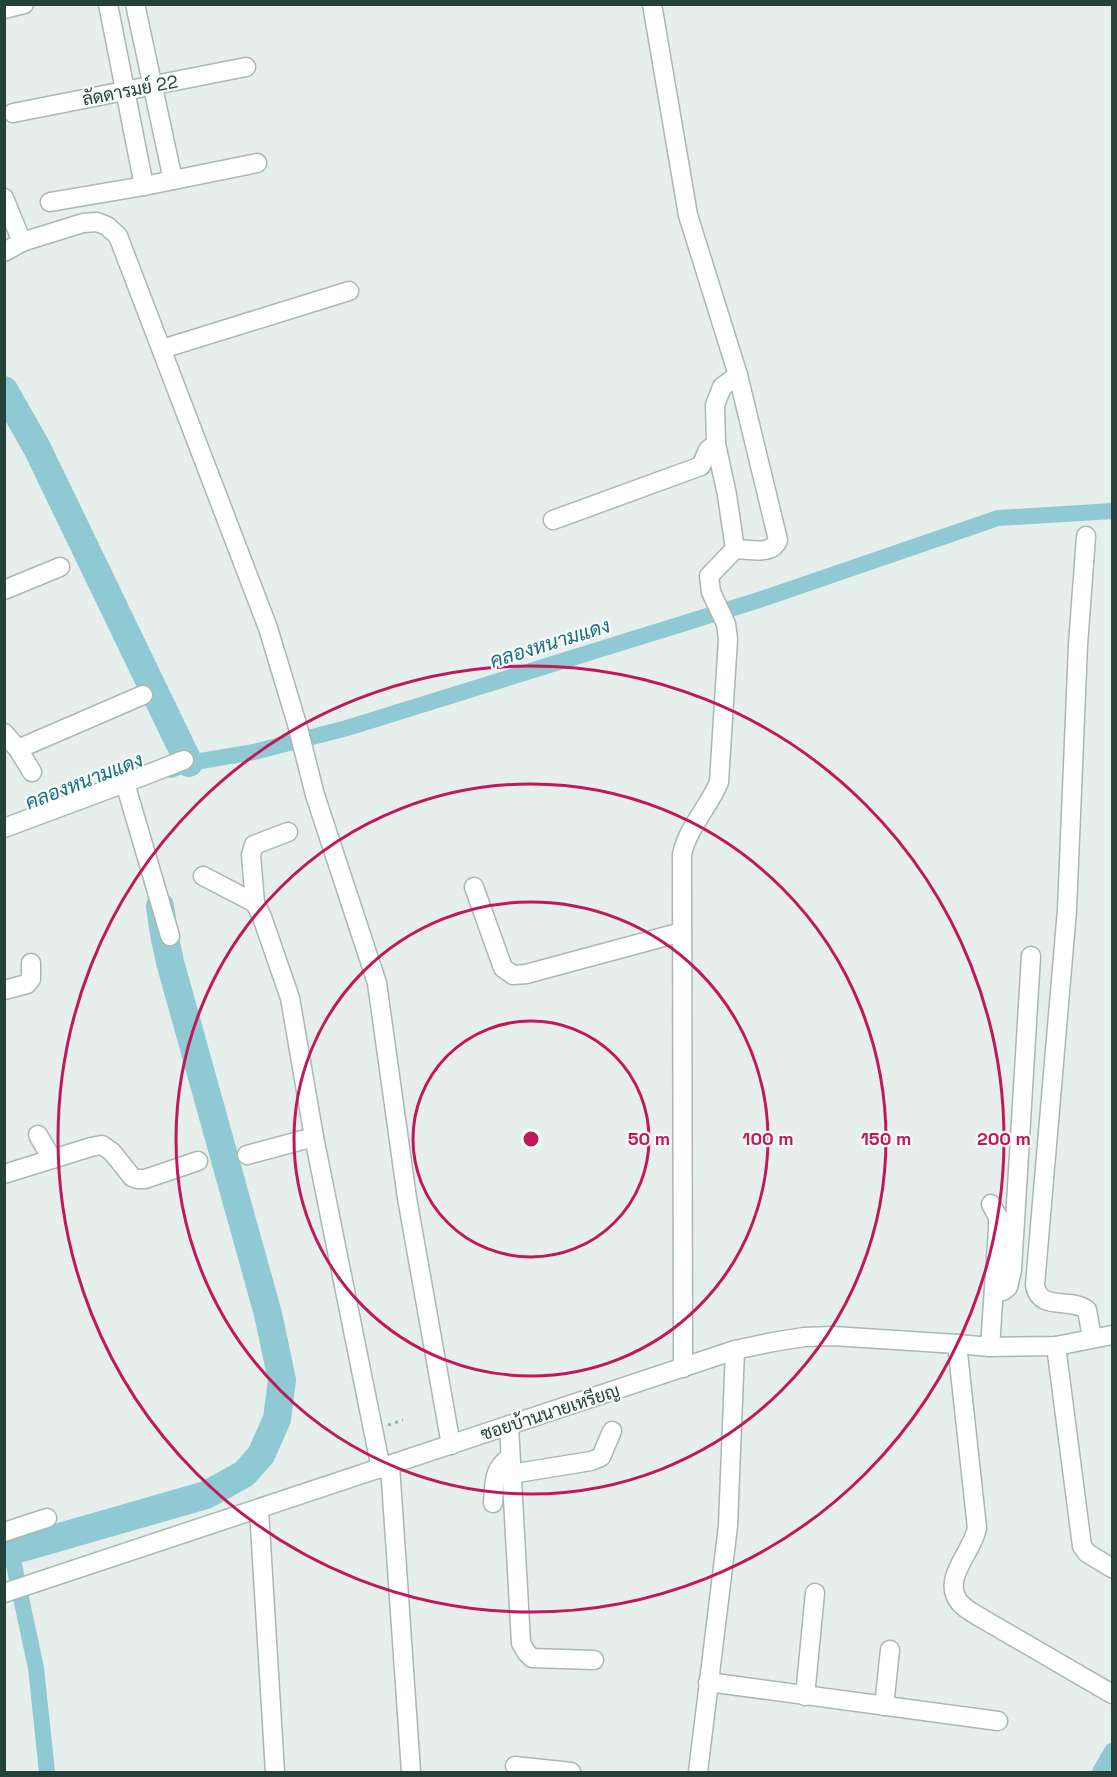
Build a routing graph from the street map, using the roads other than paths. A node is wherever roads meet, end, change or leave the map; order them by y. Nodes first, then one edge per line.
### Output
1 (24, 4) edge
2 (108, 4) edge
3 (135, 4) edge
4 (652, 4) edge
5 (4, 9) edge
6 (246, 67) dead end
7 (153, 85) junction
8 (126, 91) junction
9 (13, 113) dead end
10 (257, 163) dead end
11 (173, 180) junction
12 (144, 186) junction
13 (4, 198) edge
14 (50, 202) dead end
15 (22, 242) junction
16 (4, 252) edge
17 (349, 291) dead end
18 (162, 349) junction
19 (738, 375) junction
20 (716, 444) junction
21 (553, 519) dead end
22 (1086, 536) dead end
23 (735, 549) junction
24 (60, 567) dead end
25 (4, 590) edge
26 (143, 695) dead end
27 (4, 733) edge
28 (18, 749) junction
29 (184, 760) dead end
30 (32, 772) dead end
31 (127, 790) junction
32 (4, 828) edge
33 (288, 832) dead end
34 (203, 876) dead end
35 (474, 887) dead end
36 (255, 903) junction
37 (682, 932) junction
38 (170, 936) dead end
39 (1031, 956) dead end
40 (31, 963) dead end
41 (4, 990) edge
42 (38, 1135) dead end
43 (314, 1137) junction
44 (247, 1155) dead end
45 (52, 1159) junction
46 (198, 1161) dead end
47 (4, 1174) edge
48 (991, 1204) dead end
49 (994, 1290) junction
50 (1113, 1335) edge
51 (1092, 1338) junction
52 (957, 1344) junction
53 (1056, 1346) junction
54 (990, 1347) junction
55 (735, 1350) junction
56 (683, 1368) junction
57 (508, 1426) junction
58 (612, 1431) dead end
59 (452, 1445) junction
60 (511, 1465) junction
61 (385, 1467) junction
62 (493, 1503) dead end
63 (259, 1510) junction
64 (47, 1518) dead end
65 (4, 1532) edge
66 (1113, 1568) edge
67 (11, 1592) edge
68 (815, 1593) dead end
69 (890, 1650) dead end
70 (594, 1660) dead end
71 (708, 1682) junction
72 (1113, 1694) edge
73 (805, 1696) junction
74 (884, 1706) junction
75 (998, 1721) dead end
76 (514, 1766) dead end
77 (275, 1773) edge
78 (411, 1773) edge
79 (571, 1773) edge
80 (698, 1773) edge

1 - 5 street
2 - 8 street
3 - 7 street
4 - 19 street
6 - 7 street, ลัดดารมย์ 22
7 - 8 street, ลัดดารมย์ 22
7 - 11 street
8 - 9 street, ลัดดารมย์ 22
8 - 12 street
10 - 11 street
11 - 12 street
12 - 14 street
13 - 15 street
15 - 16 street
15 - 18 street
17 - 18 street
18 - 59 street
19 - 20 street
19 - 23 street
20 - 21 street
20 - 23 street
22 - 51 street
23 - 37 street
24 - 25 street
26 - 28 street
27 - 28 street
28 - 30 street
29 - 31 street
31 - 32 street
31 - 38 street
33 - 36 street
34 - 36 street
35 - 37 street
36 - 43 street
37 - 56 street
39 - 49 street
40 - 41 street
42 - 45 street
43 - 44 street
43 - 61 street
45 - 46 street
45 - 47 street
48 - 49 street
49 - 54 street
50 - 51 street, ซอยบ้านนายเหรียญ
51 - 53 street, ซอยบ้านนายเหรียญ
52 - 54 street, ซอยบ้านนายเหรียญ
52 - 55 street, ซอยบ้านนายเหรียญ
52 - 72 street
53 - 54 street, ซอยบ้านนายเหรียญ
53 - 66 street
55 - 56 street, ซอยบ้านนายเหรียญ
55 - 71 street
56 - 57 street, ซอยบ้านนายเหรียญ
57 - 59 street, ซอยบ้านนายเหรียญ
57 - 60 street
58 - 60 street
59 - 61 street, ซอยบ้านนายเหรียญ
60 - 62 street
60 - 70 street
61 - 63 street, ซอยบ้านนายเหรียญ
61 - 78 street
63 - 67 street, ซอยบ้านนายเหรียญ
63 - 77 street
64 - 65 street
68 - 73 street
69 - 74 street
71 - 73 street
71 - 80 street
73 - 74 street
74 - 75 street
76 - 79 street

